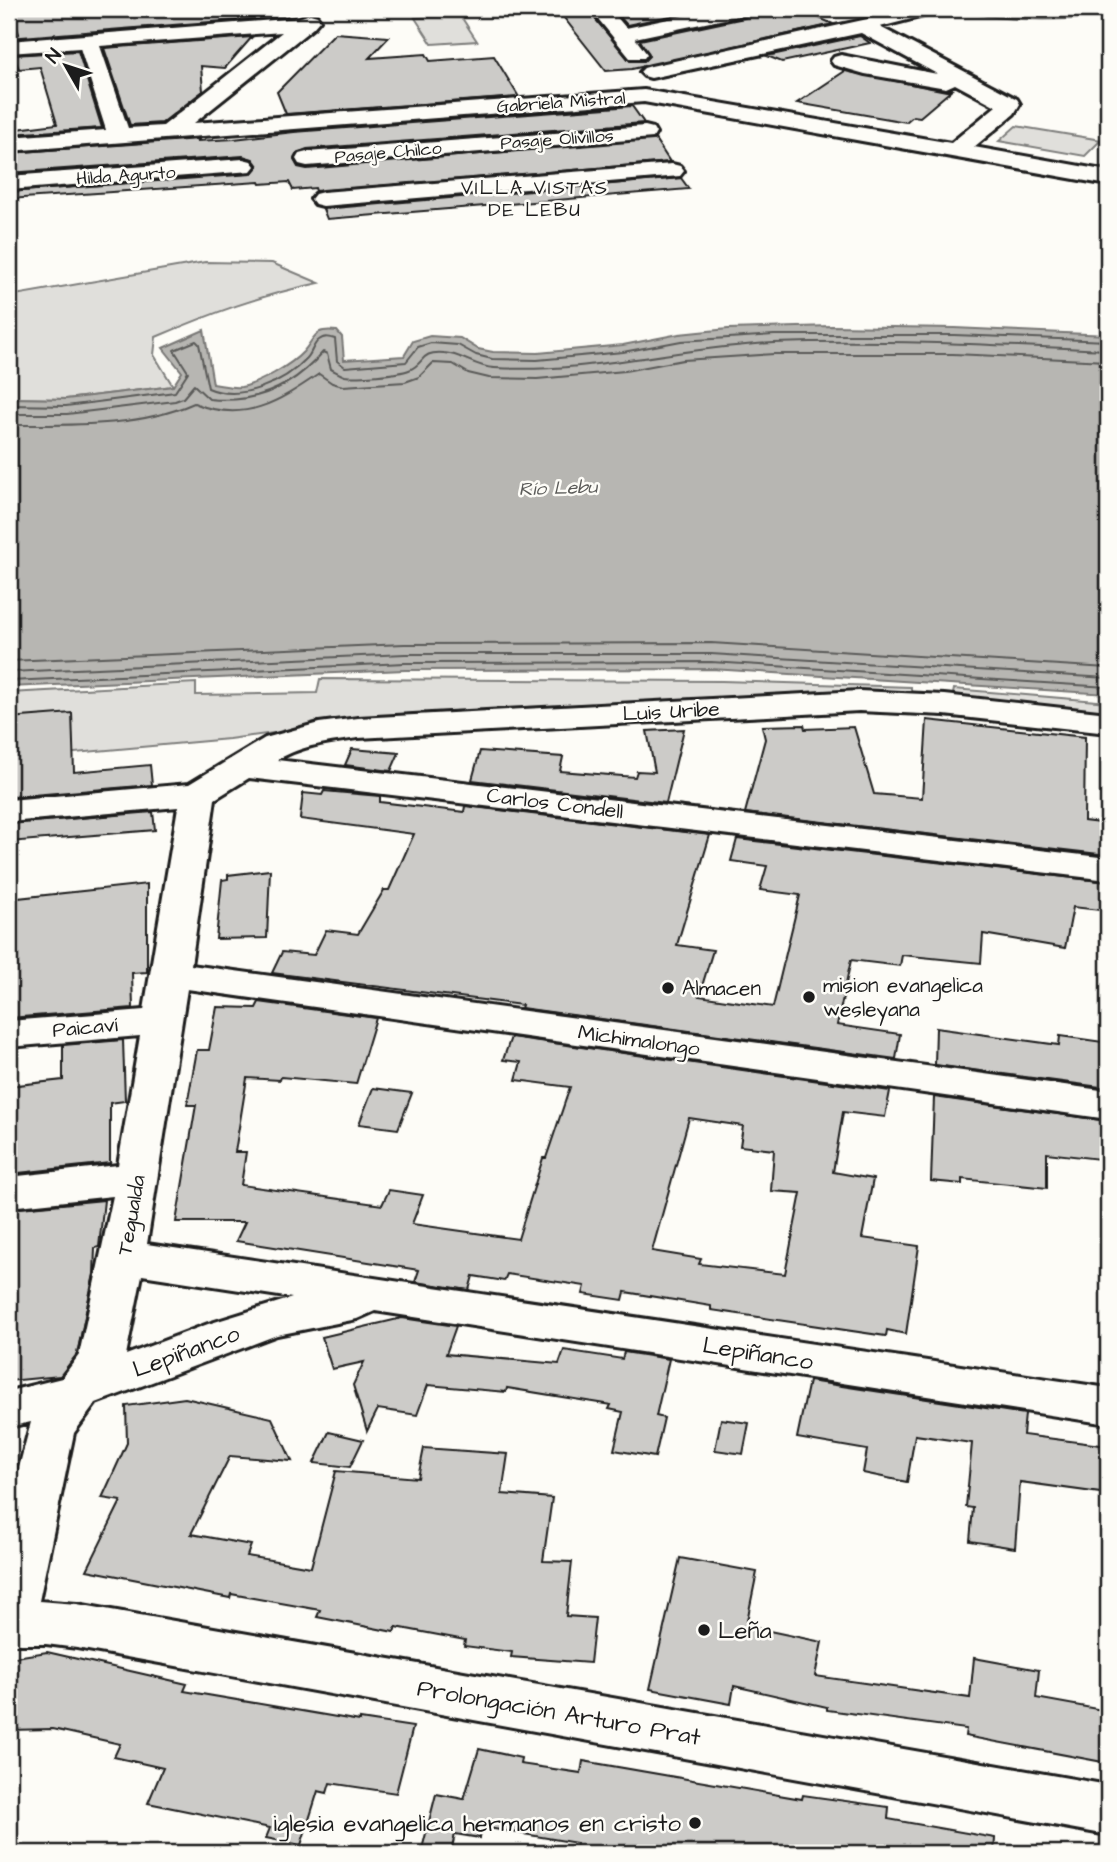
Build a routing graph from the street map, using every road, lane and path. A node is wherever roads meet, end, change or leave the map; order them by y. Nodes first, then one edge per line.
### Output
1 (191, 9) edge
2 (600, 9) edge
3 (743, 9) edge
4 (928, 9) edge
5 (312, 16) edge
6 (867, 26) junction
7 (204, 32) junction
8 (622, 36) junction
9 (88, 41) junction
10 (9, 47) edge
11 (841, 61) dead end
12 (651, 72) junction
13 (983, 88) junction
14 (657, 97) junction
15 (450, 110) junction
16 (237, 127) junction
17 (169, 132) junction
18 (645, 133) dead end
19 (119, 136) junction
20 (9, 144) edge
21 (468, 146) junction
22 (957, 150) junction
23 (307, 159) dead end
24 (673, 171) dead end
25 (1108, 178) edge
26 (9, 183) edge
27 (489, 185) junction
28 (323, 199) dead end
29 (1108, 723) edge
30 (241, 766) junction
31 (198, 794) junction
32 (9, 811) edge
33 (1108, 869) edge
34 (169, 974) junction
35 (162, 1021) junction
36 (9, 1034) edge
37 (1108, 1105) edge
38 (138, 1178) junction
39 (9, 1192) edge
40 (124, 1256) junction
41 (408, 1300) junction
42 (75, 1393) junction
43 (1108, 1406) edge
44 (9, 1409) edge
45 (9, 1618) edge
46 (9, 1623) edge
47 (1108, 1810) edge

1 - 7 street
2 - 8 street
3 - 8 street
4 - 6 street
5 - 7 street
5 - 17 street
6 - 12 street
6 - 13 street
7 - 9 street
8 - 12 street
9 - 10 street
9 - 19 street
11 - 13 street
12 - 14 street
13 - 22 street
14 - 15 street, Gabriela Mistral
14 - 22 street, Gabriela Mistral
15 - 16 street, Gabriela Mistral
15 - 21 street
16 - 17 street, Gabriela Mistral
16 - 26 street, Hilda Agurto
17 - 19 street, Gabriela Mistral
18 - 21 street, Pasaje Olivillos
19 - 20 street, Gabriela Mistral
21 - 23 street, Pasaje Chilco
21 - 27 street
22 - 25 street, Gabriela Mistral
24 - 27 street
27 - 28 street
29 - 30 street, Luis Uribe
30 - 31 street
30 - 33 street, Carlos Condell
31 - 32 street
31 - 34 street, Tegualda
34 - 35 street, Tegualda
34 - 37 street, Michimalongo
35 - 36 street, Paicaví
35 - 38 street, Tegualda
38 - 39 street
38 - 40 street, Tegualda
40 - 41 street, Lepiñanco
40 - 42 street, Tegualda
41 - 42 street, Lepiñanco
41 - 43 street, Lepiñanco
42 - 44 street, Lepiñanco
42 - 45 street, Tegualda
46 - 47 street, Prolongación Arturo Prat

